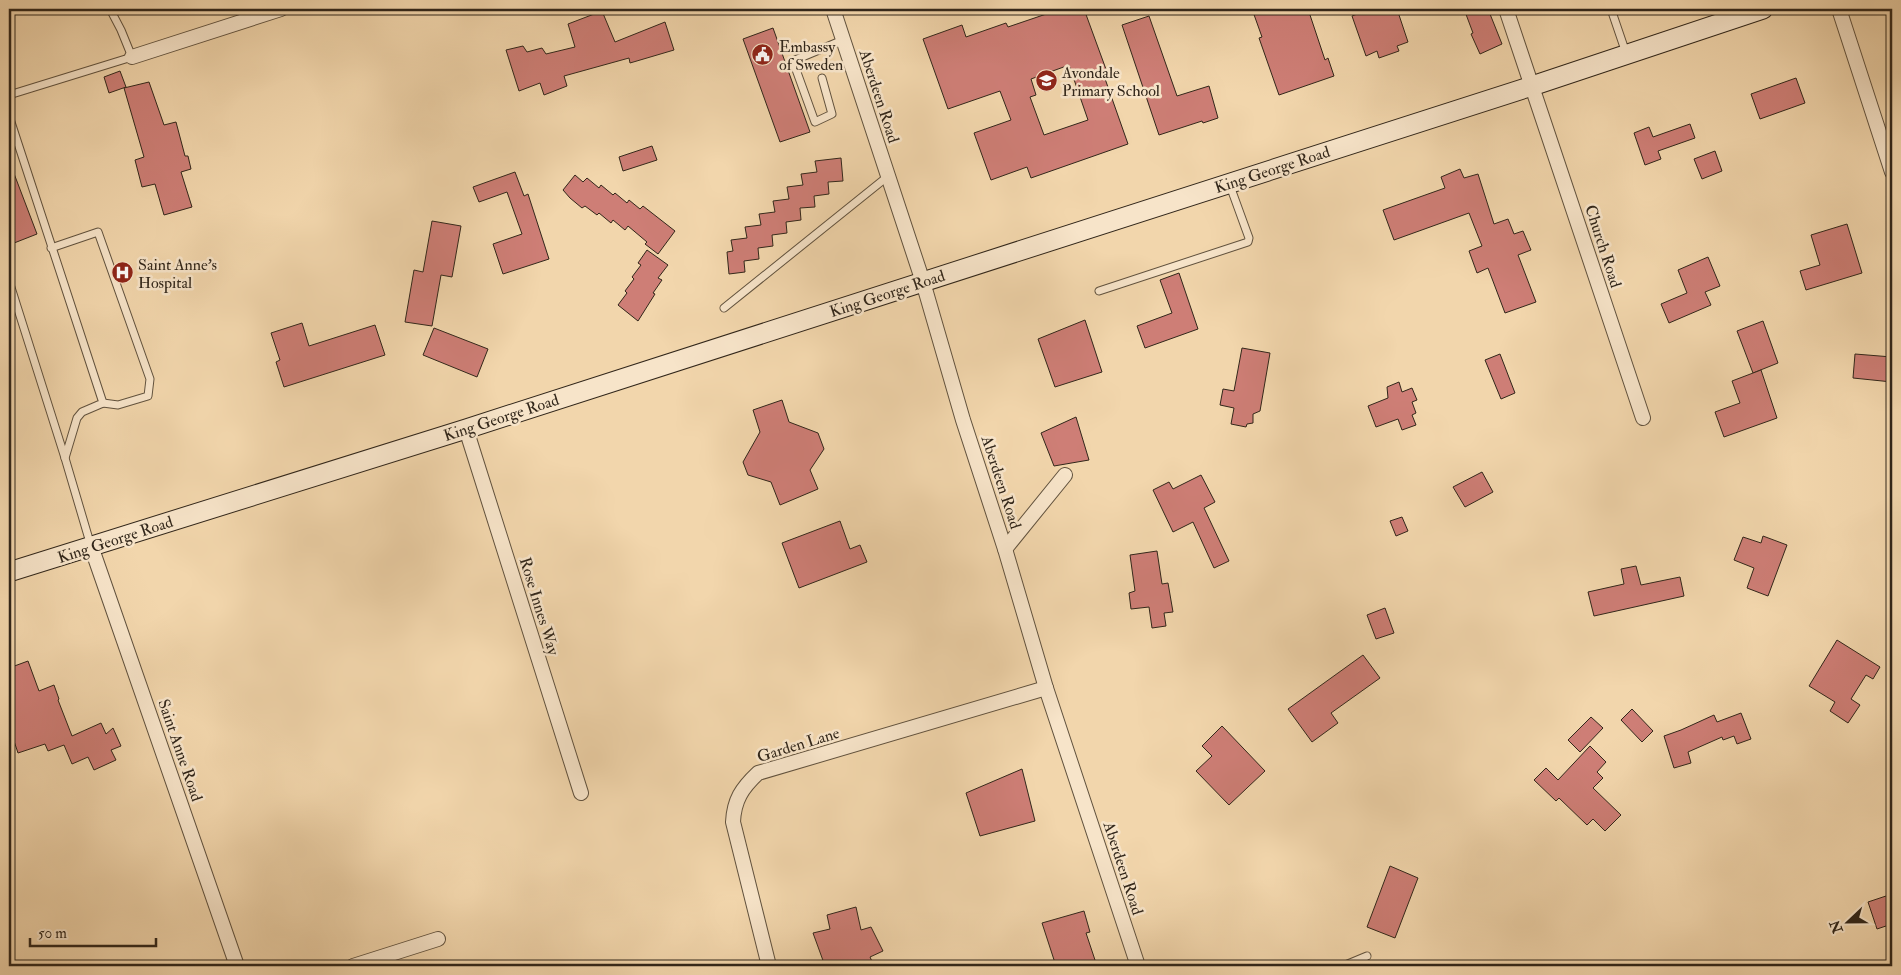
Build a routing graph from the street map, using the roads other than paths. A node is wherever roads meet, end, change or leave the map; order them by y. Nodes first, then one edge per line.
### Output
1 (110, 9) edge
2 (281, 9) edge
3 (833, 9) edge
4 (1506, 9) edge
5 (1611, 9) edge
6 (1763, 9) edge
7 (1839, 9) edge
8 (1742, 12) edge
9 (843, 40) junction
10 (1626, 53) junction
11 (132, 57) junction
12 (822, 78) dead end
13 (1532, 86) junction
14 (9, 95) edge
15 (9, 116) edge
16 (11, 132) edge
17 (1892, 172) edge
18 (887, 176) junction
19 (1228, 183) junction
20 (51, 248) junction
21 (9, 281) edge
22 (922, 282) junction
23 (1099, 291) dead end
24 (724, 308) dead end
25 (103, 403) junction
26 (1643, 418) dead end
27 (466, 429) junction
28 (65, 458) junction
29 (1065, 475) dead end
30 (91, 546) junction
31 (1005, 549) junction
32 (9, 572) edge
33 (1046, 688) junction
34 (581, 793) dead end
35 (438, 939) dead end
36 (1367, 956) dead end
37 (237, 966) edge
38 (353, 966) edge
39 (769, 966) edge
40 (1138, 966) edge
41 (1343, 966) edge

1 - 11 lane
2 - 11 street
3 - 9 street, Aberdeen Road
4 - 13 street, Church Road
5 - 10 lane
6 - 8 main road, King George Road
7 - 17 street
8 - 10 main road, King George Road
9 - 12 lane
9 - 18 street, Aberdeen Road
10 - 13 main road, King George Road
11 - 14 lane
13 - 19 main road, King George Road
13 - 26 street, Church Road
15 - 16 lane
16 - 20 lane
18 - 22 street, Aberdeen Road
18 - 24 lane
19 - 22 main road, King George Road
19 - 23 lane
20 - 25 lane
20 - 25 lane
21 - 28 lane
22 - 27 main road, King George Road
22 - 31 street, Aberdeen Road
25 - 28 lane
27 - 30 main road, King George Road
27 - 34 street, Rose Innes Way
28 - 30 lane
29 - 31 street
30 - 32 main road, King George Road
30 - 37 street, Saint Anne Road
31 - 33 street, Aberdeen Road
33 - 39 street, Garden Lane
33 - 40 street, Aberdeen Road
35 - 38 street
36 - 41 lane

